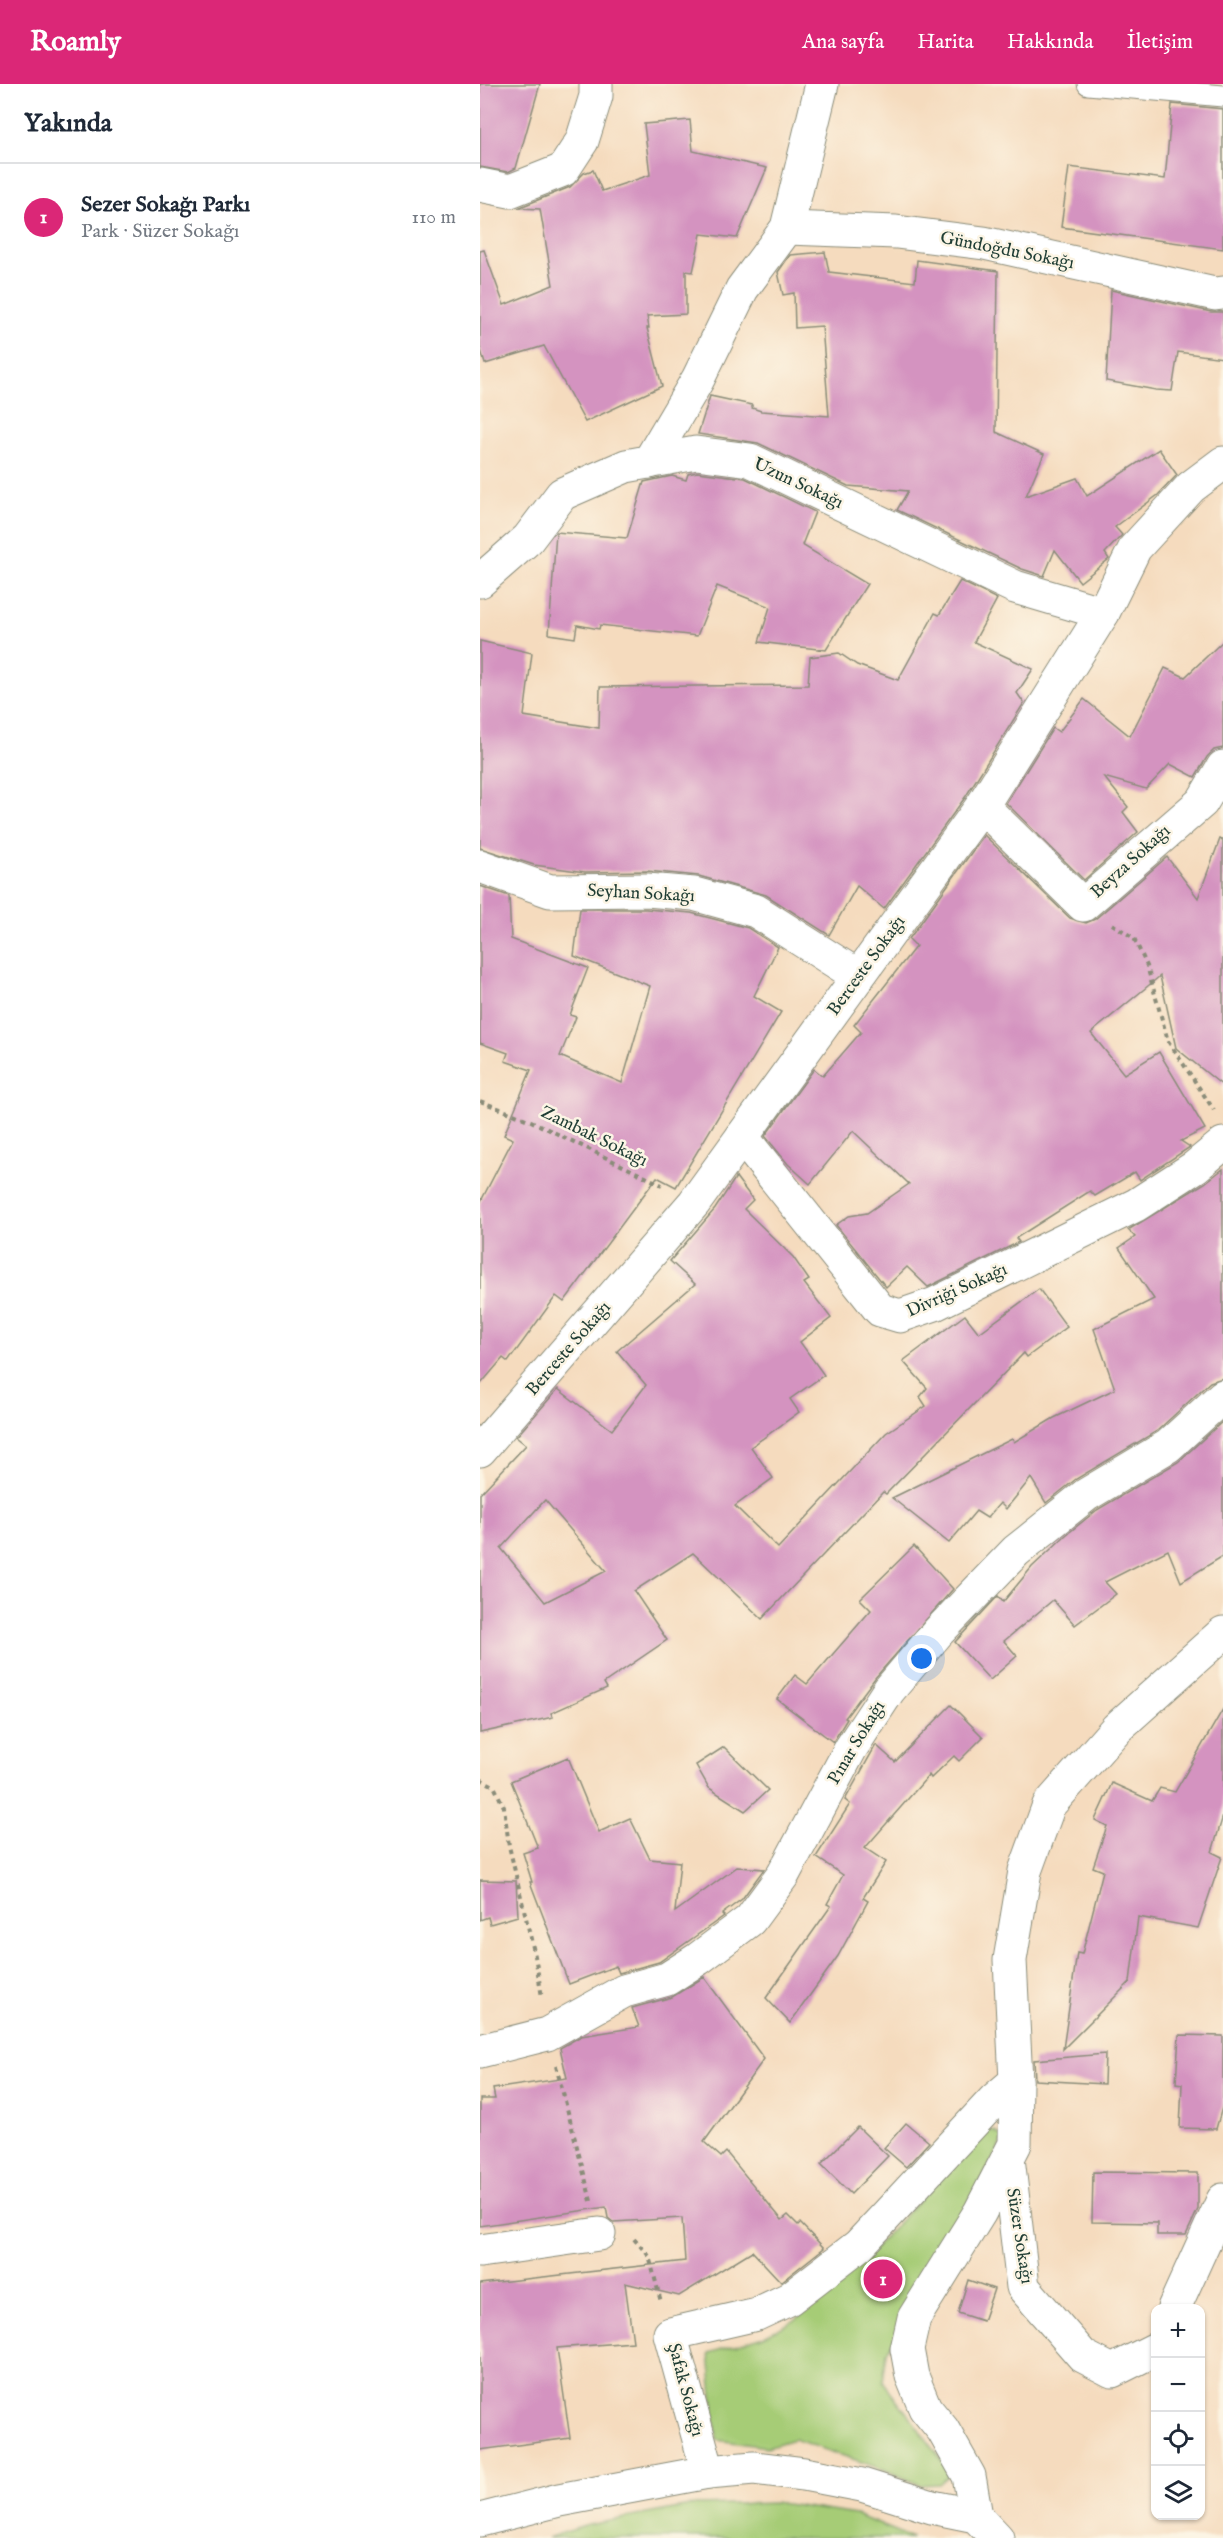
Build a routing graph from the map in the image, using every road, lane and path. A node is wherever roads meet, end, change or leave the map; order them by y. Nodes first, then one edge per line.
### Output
1 (596, 84) edge
2 (822, 84) edge
3 (1088, 84) edge
4 (1223, 96) edge
5 (480, 185) edge
6 (787, 228) junction
7 (1223, 293) edge
8 (649, 462) junction
9 (1223, 463) edge
10 (480, 580) edge
11 (1103, 614) junction
12 (1223, 767) edge
13 (982, 806) junction
14 (480, 866) edge
15 (1083, 905) junction
16 (858, 976) junction
17 (480, 1101) edge
18 (1220, 1129) edge
19 (742, 1137) junction
20 (694, 1203) junction
21 (1223, 1396) edge
22 (480, 1449) edge
23 (1223, 1633) edge
24 (480, 1779) edge
25 (547, 2034) junction
26 (480, 2051) edge
27 (1016, 2080) junction
28 (1008, 2158) junction
29 (1223, 2200) edge
30 (599, 2234) junction
31 (480, 2251) edge
32 (1176, 2304) edge
33 (670, 2334) junction
34 (1151, 2351) edge
35 (708, 2472) junction
36 (480, 2520) edge
37 (986, 2527) edge

1 - 5 street
2 - 6 street
3 - 4 lane
6 - 7 street, Gündoğdu Sokağı
6 - 8 street
8 - 10 street, Uzun Sokağı
8 - 11 street, Uzun Sokağı
9 - 11 street, Berceste Sokağı
11 - 13 street, Berceste Sokağı
12 - 15 street, Beyza Sokağı
13 - 15 street, Beyza Sokağı
13 - 16 street, Berceste Sokağı
14 - 16 street, Seyhan Sokağı
15 - 18 path
16 - 19 street, Berceste Sokağı
17 - 20 path, Zambak Sokağı
18 - 19 street, Divriği Sokağı
19 - 20 street, Berceste Sokağı
20 - 22 street, Berceste Sokağı
21 - 25 street, Pınar Sokağı
23 - 27 street
24 - 25 path
25 - 26 street, Pınar Sokağı
25 - 30 path
27 - 28 street
27 - 33 street
28 - 34 street, Süzer Sokağı
28 - 37 street
29 - 32 street
30 - 31 street
30 - 33 path, Şafak Sokağı
33 - 35 street, Şafak Sokağı
35 - 36 street
35 - 37 street

